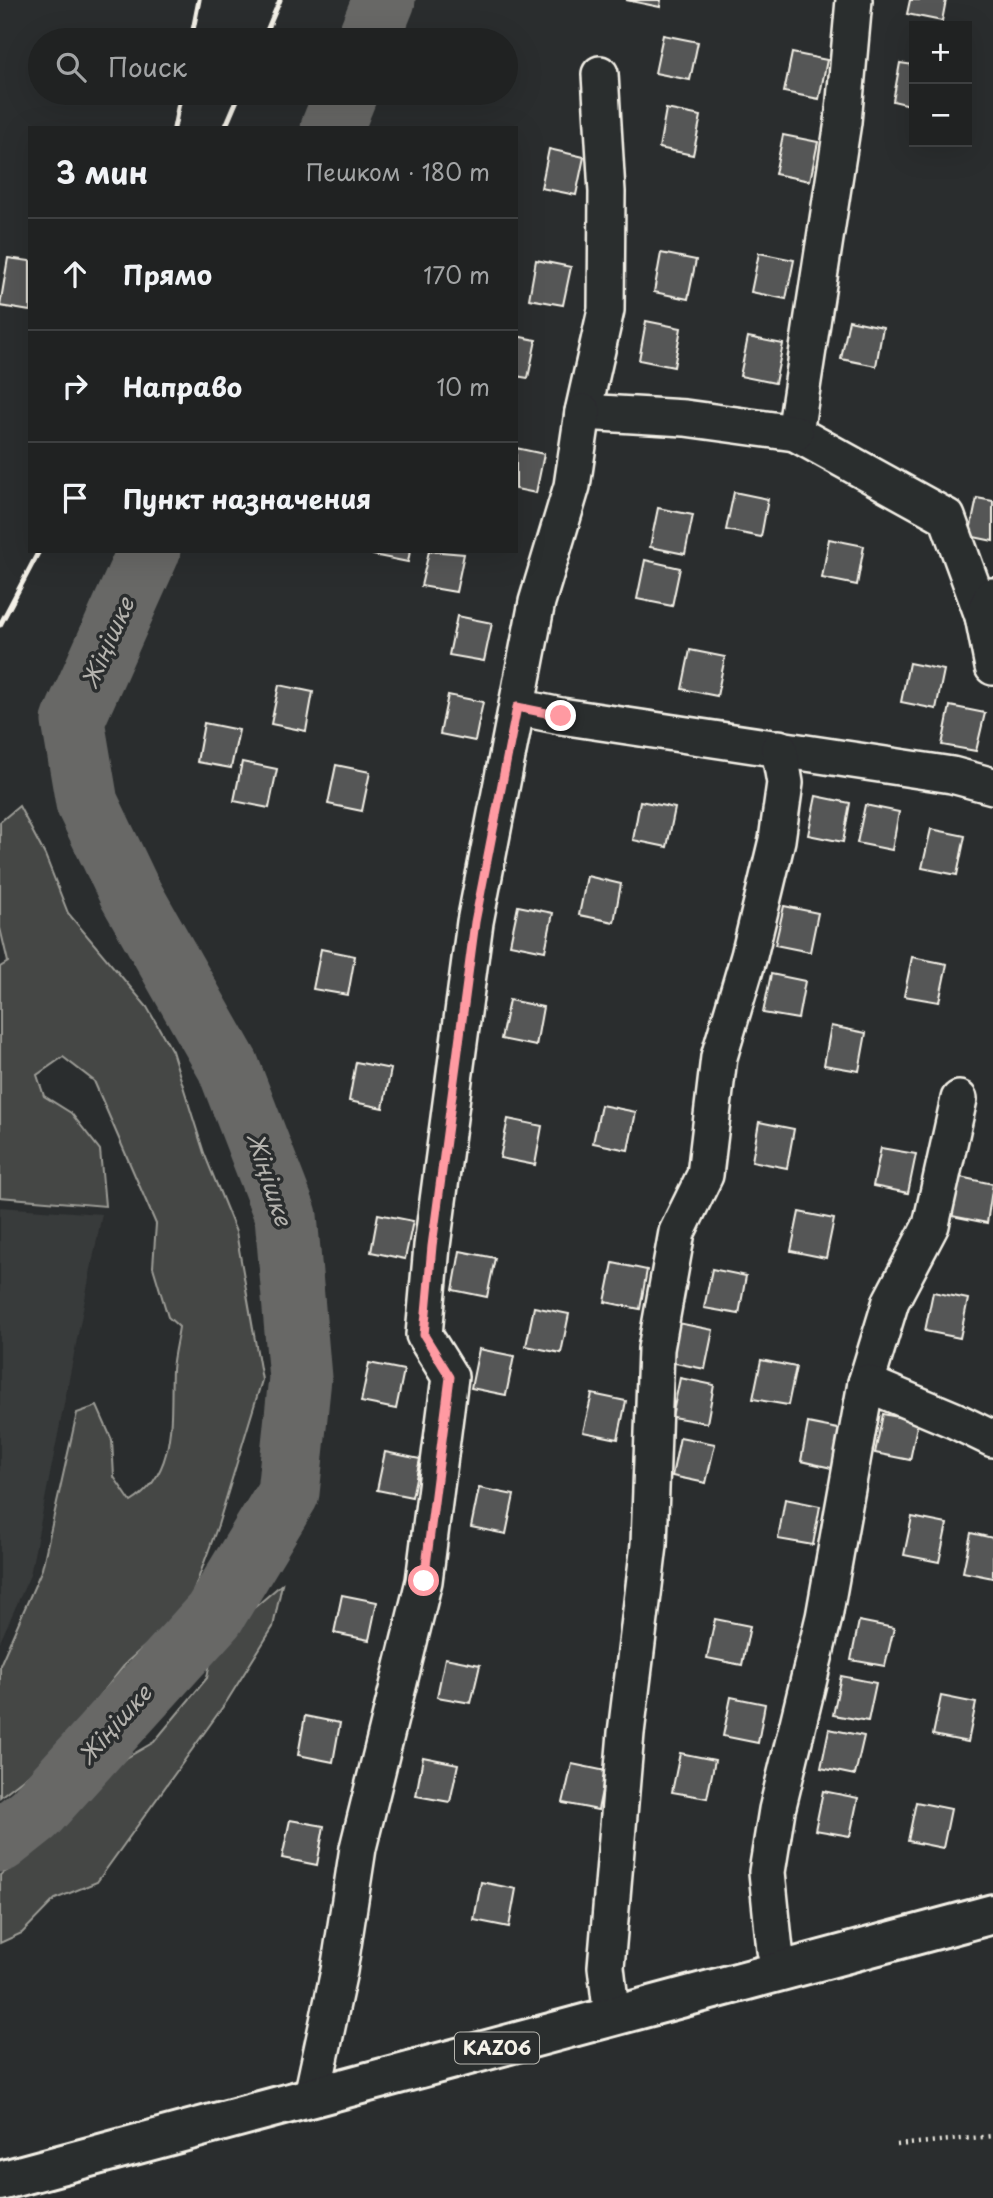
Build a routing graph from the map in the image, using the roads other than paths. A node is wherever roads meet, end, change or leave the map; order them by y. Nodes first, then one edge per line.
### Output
1 (854, 0) edge
2 (600, 74) dead end
3 (583, 412) junction
4 (795, 433) junction
5 (988, 605) edge
6 (993, 667) edge
7 (517, 707) junction
8 (779, 748) junction
9 (993, 786) edge
10 (959, 1099) dead end
11 (866, 1383) junction
12 (993, 1439) edge
13 (993, 1914) edge
14 (781, 1970) junction
15 (612, 2017) junction
16 (312, 2096) junction
17 (0, 2181) edge

1 - 4 lane
2 - 3 lane
3 - 4 lane
3 - 7 lane
4 - 5 lane
5 - 6 lane
7 - 8 lane
7 - 16 lane
8 - 9 lane
8 - 15 lane
10 - 11 lane
11 - 12 lane
11 - 14 lane
13 - 14 highway, KАZ06
14 - 15 highway, KАZ06
15 - 16 highway, KАZ06
16 - 17 highway, KАZ06

